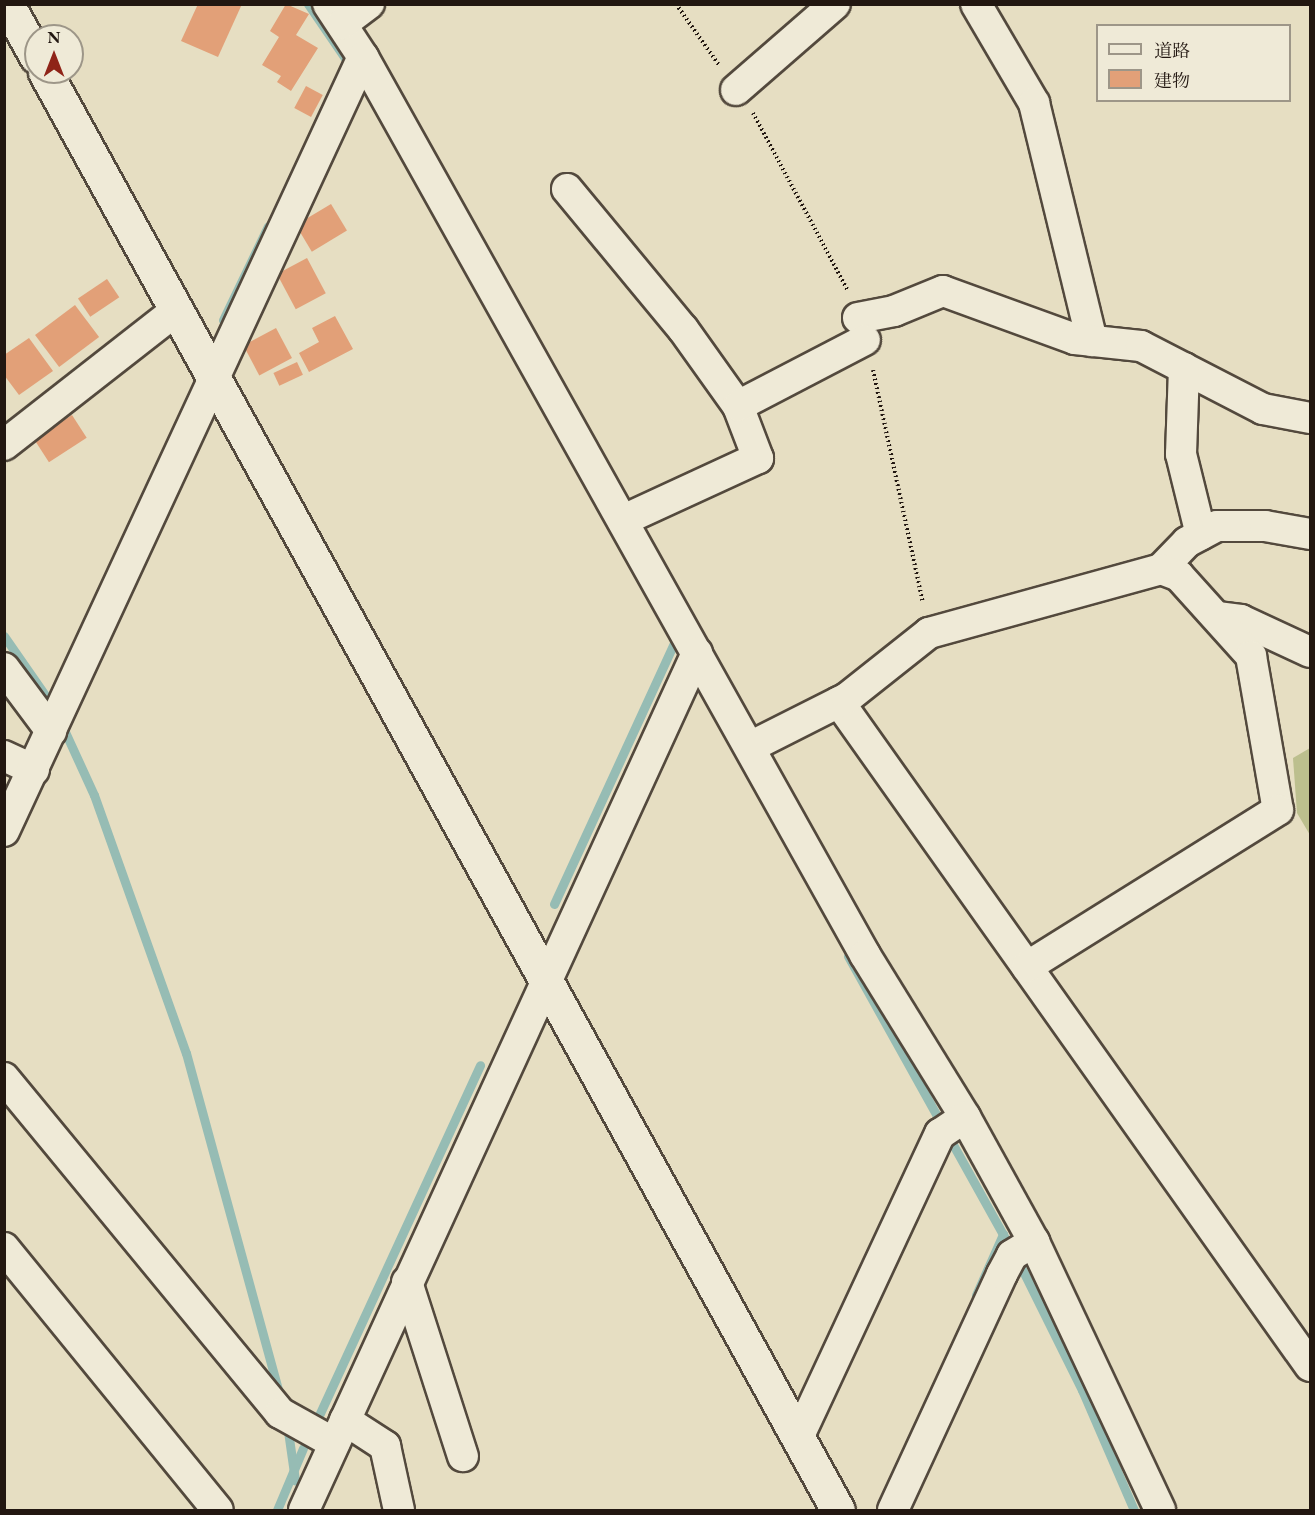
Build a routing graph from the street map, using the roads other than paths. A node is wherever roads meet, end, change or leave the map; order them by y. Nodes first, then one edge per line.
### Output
1 (7, 4) edge
2 (369, 4) edge
3 (835, 4) edge
4 (976, 4) edge
5 (335, 14) edge
6 (24, 34) edge
7 (358, 69) junction
8 (52, 84) edge
9 (736, 90) dead end
10 (567, 189) dead end
11 (177, 310) junction
12 (1092, 341) junction
13 (1184, 368) junction
14 (214, 378) junction
15 (738, 406) junction
16 (1311, 418) edge
17 (4, 445) edge
18 (623, 520) junction
19 (1311, 534) edge
20 (1201, 535) junction
21 (1161, 569) junction
22 (1217, 617) junction
23 (698, 652) junction
24 (1311, 652) edge
25 (4, 668) edge
26 (839, 702) junction
27 (50, 721) junction
28 (750, 747) junction
29 (20, 764) edge
30 (4, 831) edge
31 (1027, 966) junction
32 (547, 980) junction
33 (4, 1078) edge
34 (952, 1126) junction
35 (4, 1248) edge
36 (1023, 1249) junction
37 (407, 1281) junction
38 (1311, 1366) edge
39 (339, 1432) junction
40 (798, 1438) junction
41 (463, 1456) dead end
42 (218, 1510) edge
43 (304, 1510) edge
44 (399, 1510) edge
45 (838, 1510) edge
46 (893, 1510) edge
47 (1160, 1510) edge

1 - 6 street
2 - 5 street
3 - 9 street
4 - 12 street
5 - 7 street
7 - 14 street
7 - 18 street
8 - 11 street
10 - 15 street
11 - 14 street
11 - 17 street
12 - 13 street
12 - 15 street
13 - 16 street
13 - 20 street
14 - 27 street
14 - 32 street
15 - 18 street
18 - 23 street
19 - 20 street
20 - 21 street
21 - 22 street
21 - 26 street
22 - 24 street
22 - 31 street
23 - 28 street
23 - 32 street
25 - 27 street
26 - 28 street
26 - 31 street
27 - 29 street
28 - 34 street
29 - 30 street
31 - 38 street
32 - 37 street
32 - 40 street
33 - 39 street
34 - 36 street
34 - 40 street
35 - 42 street
36 - 46 street
36 - 47 street
37 - 39 street
37 - 41 street
39 - 43 street
39 - 44 street
40 - 45 street

